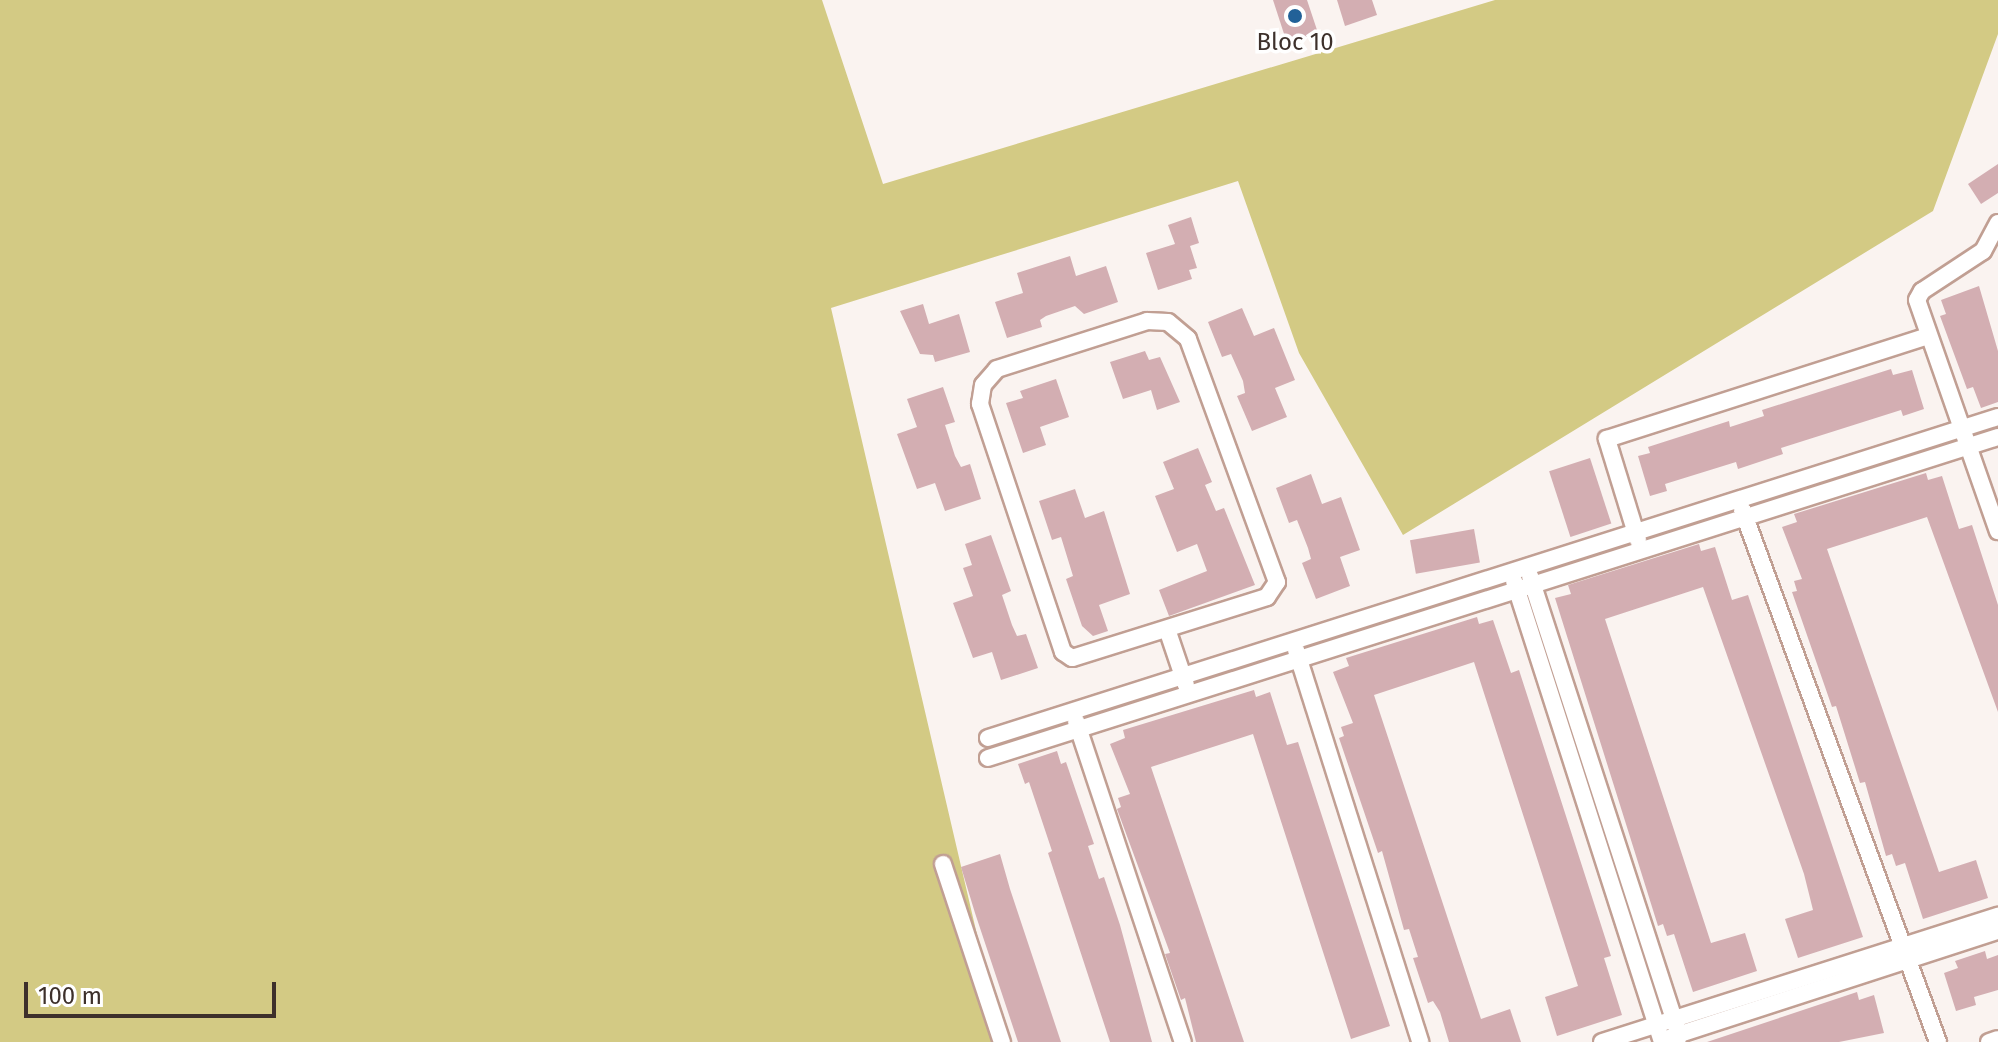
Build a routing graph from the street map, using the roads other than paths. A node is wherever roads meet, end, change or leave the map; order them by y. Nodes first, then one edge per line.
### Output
1 (1998, 223) edge
2 (1928, 336) junction
3 (1998, 417) edge
4 (1960, 429) junction
5 (1998, 437) edge
6 (1966, 447) junction
7 (1739, 500) junction
8 (1745, 517) junction
9 (1998, 531) edge
10 (1636, 532) junction
11 (1641, 550) junction
12 (1528, 567) junction
13 (1511, 572) junction
14 (1524, 587) junction
15 (1167, 629) junction
16 (1293, 641) junction
17 (1299, 659) junction
18 (1183, 677) junction
19 (1189, 694) junction
20 (1073, 711) junction
21 (1079, 729) junction
22 (988, 738) dead end
23 (988, 758) dead end
24 (943, 864) dead end
25 (1998, 916) edge
26 (1998, 931) edge
27 (1905, 953) junction
28 (1666, 1035) edge
29 (1998, 1039) edge
30 (1002, 1042) edge
31 (1183, 1042) edge
32 (1420, 1042) edge
33 (1602, 1042) edge
34 (1938, 1042) edge
35 (1989, 1042) edge

1 - 2 street
2 - 4 street
2 - 10 street
3 - 4 street
4 - 6 street
4 - 7 street
5 - 6 street
6 - 8 street
6 - 9 street
7 - 8 street
7 - 10 street
8 - 11 street
8 - 27 street
10 - 11 street
10 - 12 street
11 - 14 street
12 - 13 street
12 - 14 street
13 - 14 street
13 - 16 street
14 - 17 street
14 - 28 street
15 - 15 street
15 - 18 street
16 - 17 street
16 - 18 street
17 - 19 street
17 - 32 street
18 - 19 street
18 - 20 street
19 - 21 street
20 - 21 street
20 - 22 street
21 - 23 street
21 - 31 street
24 - 30 street
25 - 27 street
26 - 27 street
27 - 28 street
27 - 34 street
28 - 33 street
29 - 35 street

